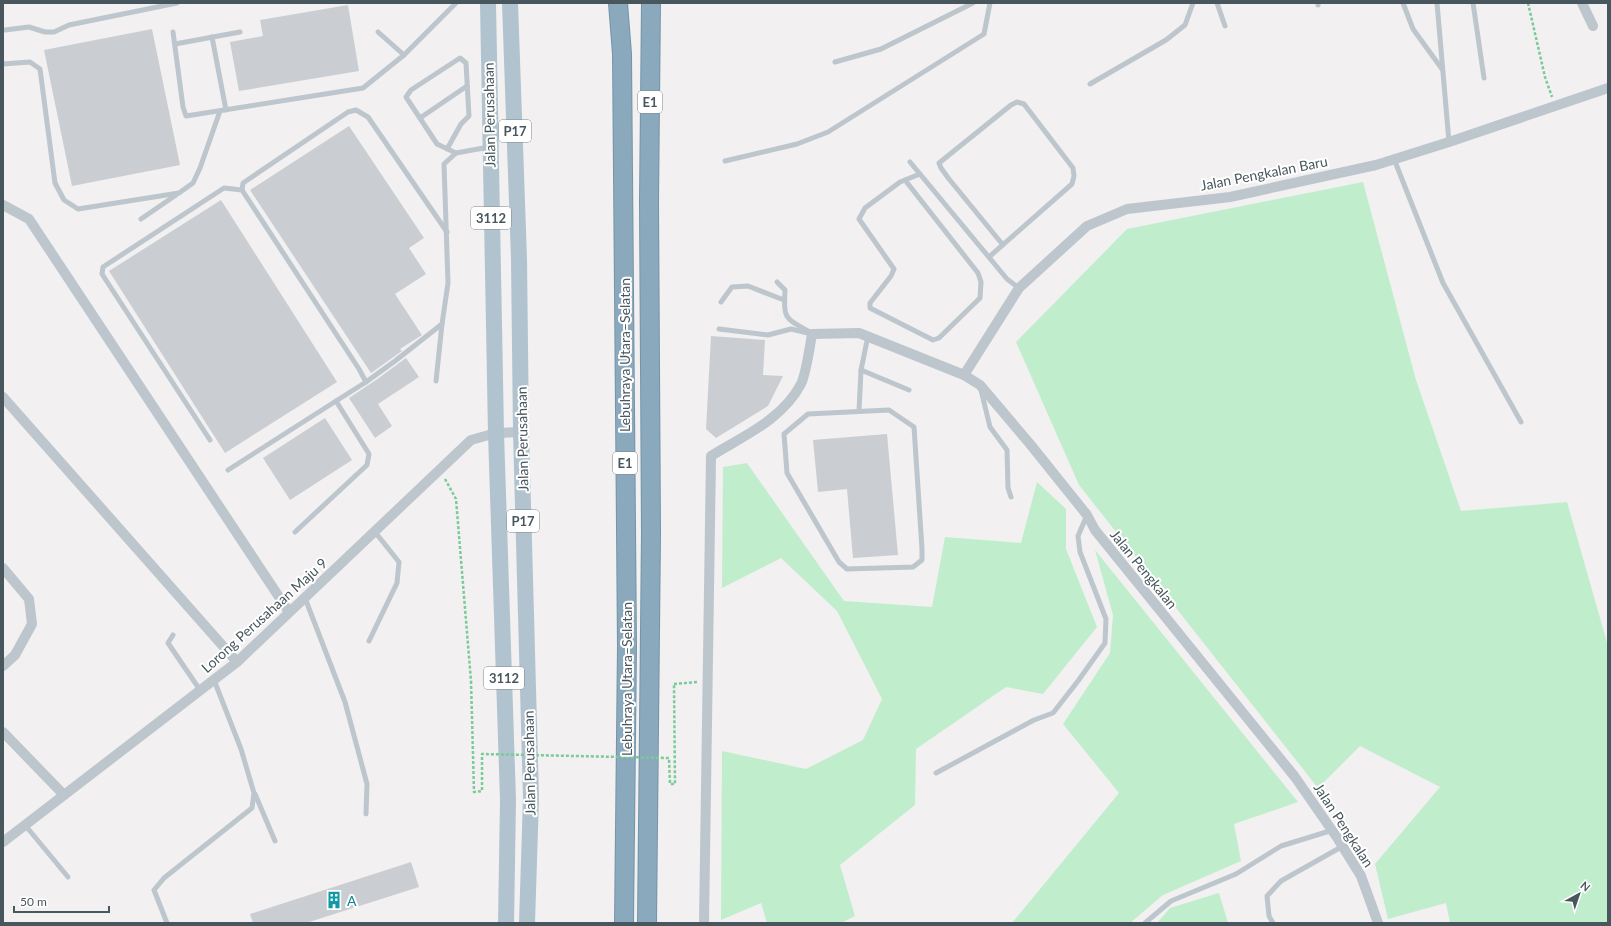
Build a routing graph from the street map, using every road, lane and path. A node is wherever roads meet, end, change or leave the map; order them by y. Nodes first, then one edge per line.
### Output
1 (177, 3) edge
2 (456, 3) edge
3 (488, 3) edge
4 (510, 3) edge
5 (618, 3) edge
6 (651, 3) edge
7 (973, 3) edge
8 (990, 3) edge
9 (1193, 3) edge
10 (1217, 3) edge
11 (1403, 3) edge
12 (1437, 3) edge
13 (1473, 3) edge
14 (1528, 3) edge
15 (1582, 3) edge
16 (1225, 26) dead end
17 (1593, 26) dead end
18 (5, 30) dead end
19 (173, 32) dead end
20 (240, 32) dead end
21 (378, 32) dead end
22 (212, 37) junction
23 (175, 44) junction
24 (404, 55) junction
25 (835, 62) dead end
26 (3, 64) edge
27 (1443, 70) junction
28 (1484, 78) dead end
29 (1090, 84) dead end
30 (467, 86) junction
31 (1608, 88) edge
32 (1556, 106) junction
33 (226, 110) junction
34 (220, 111) junction
35 (420, 118) junction
36 (1449, 142) junction
37 (490, 146) junction
38 (447, 149) junction
39 (456, 153) junction
40 (1394, 159) junction
41 (725, 161) dead end
42 (910, 162) dead end
43 (920, 174) junction
44 (905, 180) junction
45 (242, 190) junction
46 (179, 193) junction
47 (3, 205) edge
48 (141, 219) dead end
49 (447, 232) junction
50 (1003, 245) junction
51 (989, 257) junction
52 (777, 282) dead end
53 (1019, 288) junction
54 (784, 300) junction
55 (721, 302) dead end
56 (442, 324) junction
57 (719, 329) dead end
58 (812, 334) junction
59 (868, 336) junction
60 (861, 370) junction
61 (964, 375) junction
62 (436, 381) dead end
63 (366, 382) junction
64 (980, 385) junction
65 (909, 390) dead end
66 (3, 397) edge
67 (336, 401) junction
68 (859, 411) junction
69 (1521, 422) dead end
70 (521, 432) junction
71 (496, 433) junction
72 (210, 440) dead end
73 (440, 469) junction
74 (228, 470) dead end
75 (1011, 497) dead end
76 (1087, 515) junction
77 (295, 532) dead end
78 (375, 532) junction
79 (3, 568) edge
80 (305, 598) junction
81 (526, 610) joint
82 (289, 612) junction
83 (173, 635) dead end
84 (369, 641) dead end
85 (237, 662) junction
86 (3, 666) edge
87 (214, 680) junction
88 (707, 681) junction
89 (200, 690) junction
90 (3, 732) edge
91 (936, 773) dead end
92 (254, 793) junction
93 (64, 794) junction
94 (366, 814) dead end
95 (25, 825) junction
96 (1333, 830) junction
97 (5, 836) edge
98 (275, 841) dead end
99 (1343, 846) junction
100 (68, 877) dead end
101 (167, 923) edge
102 (506, 923) edge
103 (527, 923) edge
104 (624, 923) edge
105 (647, 923) edge
106 (704, 923) edge
107 (1145, 923) edge
108 (1273, 923) edge
109 (1378, 923) edge

1 - 18 lane
2 - 24 lane
3 - 37 main road, Jalan Perusahaan / 3112
4 - 70 main road, Jalan Perusahaan / P17
5 - 104 highway, Lebuhraya Utara–Selatan / E1
6 - 105 highway, Lebuhraya Utara–Selatan / E1
7 - 25 lane
8 - 41 lane
9 - 29 lane
10 - 16 lane
11 - 27 lane
12 - 27 lane
13 - 28 lane
14 - 32 path
15 - 17 street
19 - 23 lane
20 - 22 lane
21 - 24 lane
22 - 23 lane
22 - 33 lane
23 - 34 lane
24 - 33 lane
26 - 46 lane
27 - 36 lane
30 - 35 lane
30 - 35 lane
30 - 38 lane
31 - 32 street, Jalan Pengkalan Baru
32 - 36 street, Jalan Pengkalan Baru
33 - 34 lane
34 - 46 lane
35 - 38 lane
36 - 40 street, Jalan Pengkalan Baru
37 - 39 lane
37 - 71 main road, Jalan Perusahaan / 3112
38 - 39 lane
39 - 49 lane
40 - 53 street, Jalan Pengkalan Baru
40 - 69 lane
42 - 43 lane
43 - 44 lane
43 - 51 lane
44 - 44 lane
45 - 49 lane
45 - 63 lane
45 - 72 lane
46 - 48 lane
47 - 82 street
49 - 56 lane
50 - 50 lane
50 - 51 lane
51 - 53 lane
52 - 54 lane
53 - 61 street, Jalan Pengkalan Baru
54 - 55 lane
54 - 58 lane
56 - 62 lane
56 - 63 lane
57 - 58 lane
58 - 59 street, Jalan Pengkalan
58 - 88 street
59 - 60 lane
59 - 61 street, Jalan Pengkalan
60 - 65 lane
60 - 68 lane
61 - 64 street, Jalan Pengkalan
63 - 67 lane
64 - 75 lane
64 - 76 street, Jalan Pengkalan
66 - 85 street
67 - 74 lane
67 - 77 lane
68 - 68 lane
70 - 71 street, Lorong Perusahaan Maju 9
70 - 81 main road, Jalan Perusahaan / P17
71 - 73 street, Lorong Perusahaan Maju 9
71 - 102 main road, Jalan Perusahaan / 3112
73 - 78 street, Lorong Perusahaan Maju 9
73 - 88 path, bridge
76 - 91 lane
76 - 96 street, Jalan Pengkalan
78 - 80 street, Lorong Perusahaan Maju 9
78 - 84 lane
79 - 86 street
80 - 82 street, Lorong Perusahaan Maju 9
80 - 94 lane
81 - 103 main road, Jalan Perusahaan / 3112
82 - 85 street, Lorong Perusahaan Maju 9
83 - 89 lane
85 - 87 street, Lorong Perusahaan Maju 9
87 - 89 street, Lorong Perusahaan Maju 9
87 - 92 lane
88 - 106 street
89 - 93 street, Lorong Perusahaan Maju 9
90 - 93 street
92 - 98 lane
92 - 101 lane
93 - 95 street, Lorong Perusahaan Maju 9
95 - 97 street, Lorong Perusahaan Maju 9
95 - 100 lane
96 - 99 street, Jalan Pengkalan
96 - 107 lane
99 - 108 lane
99 - 109 street, Jalan Pengkalan

